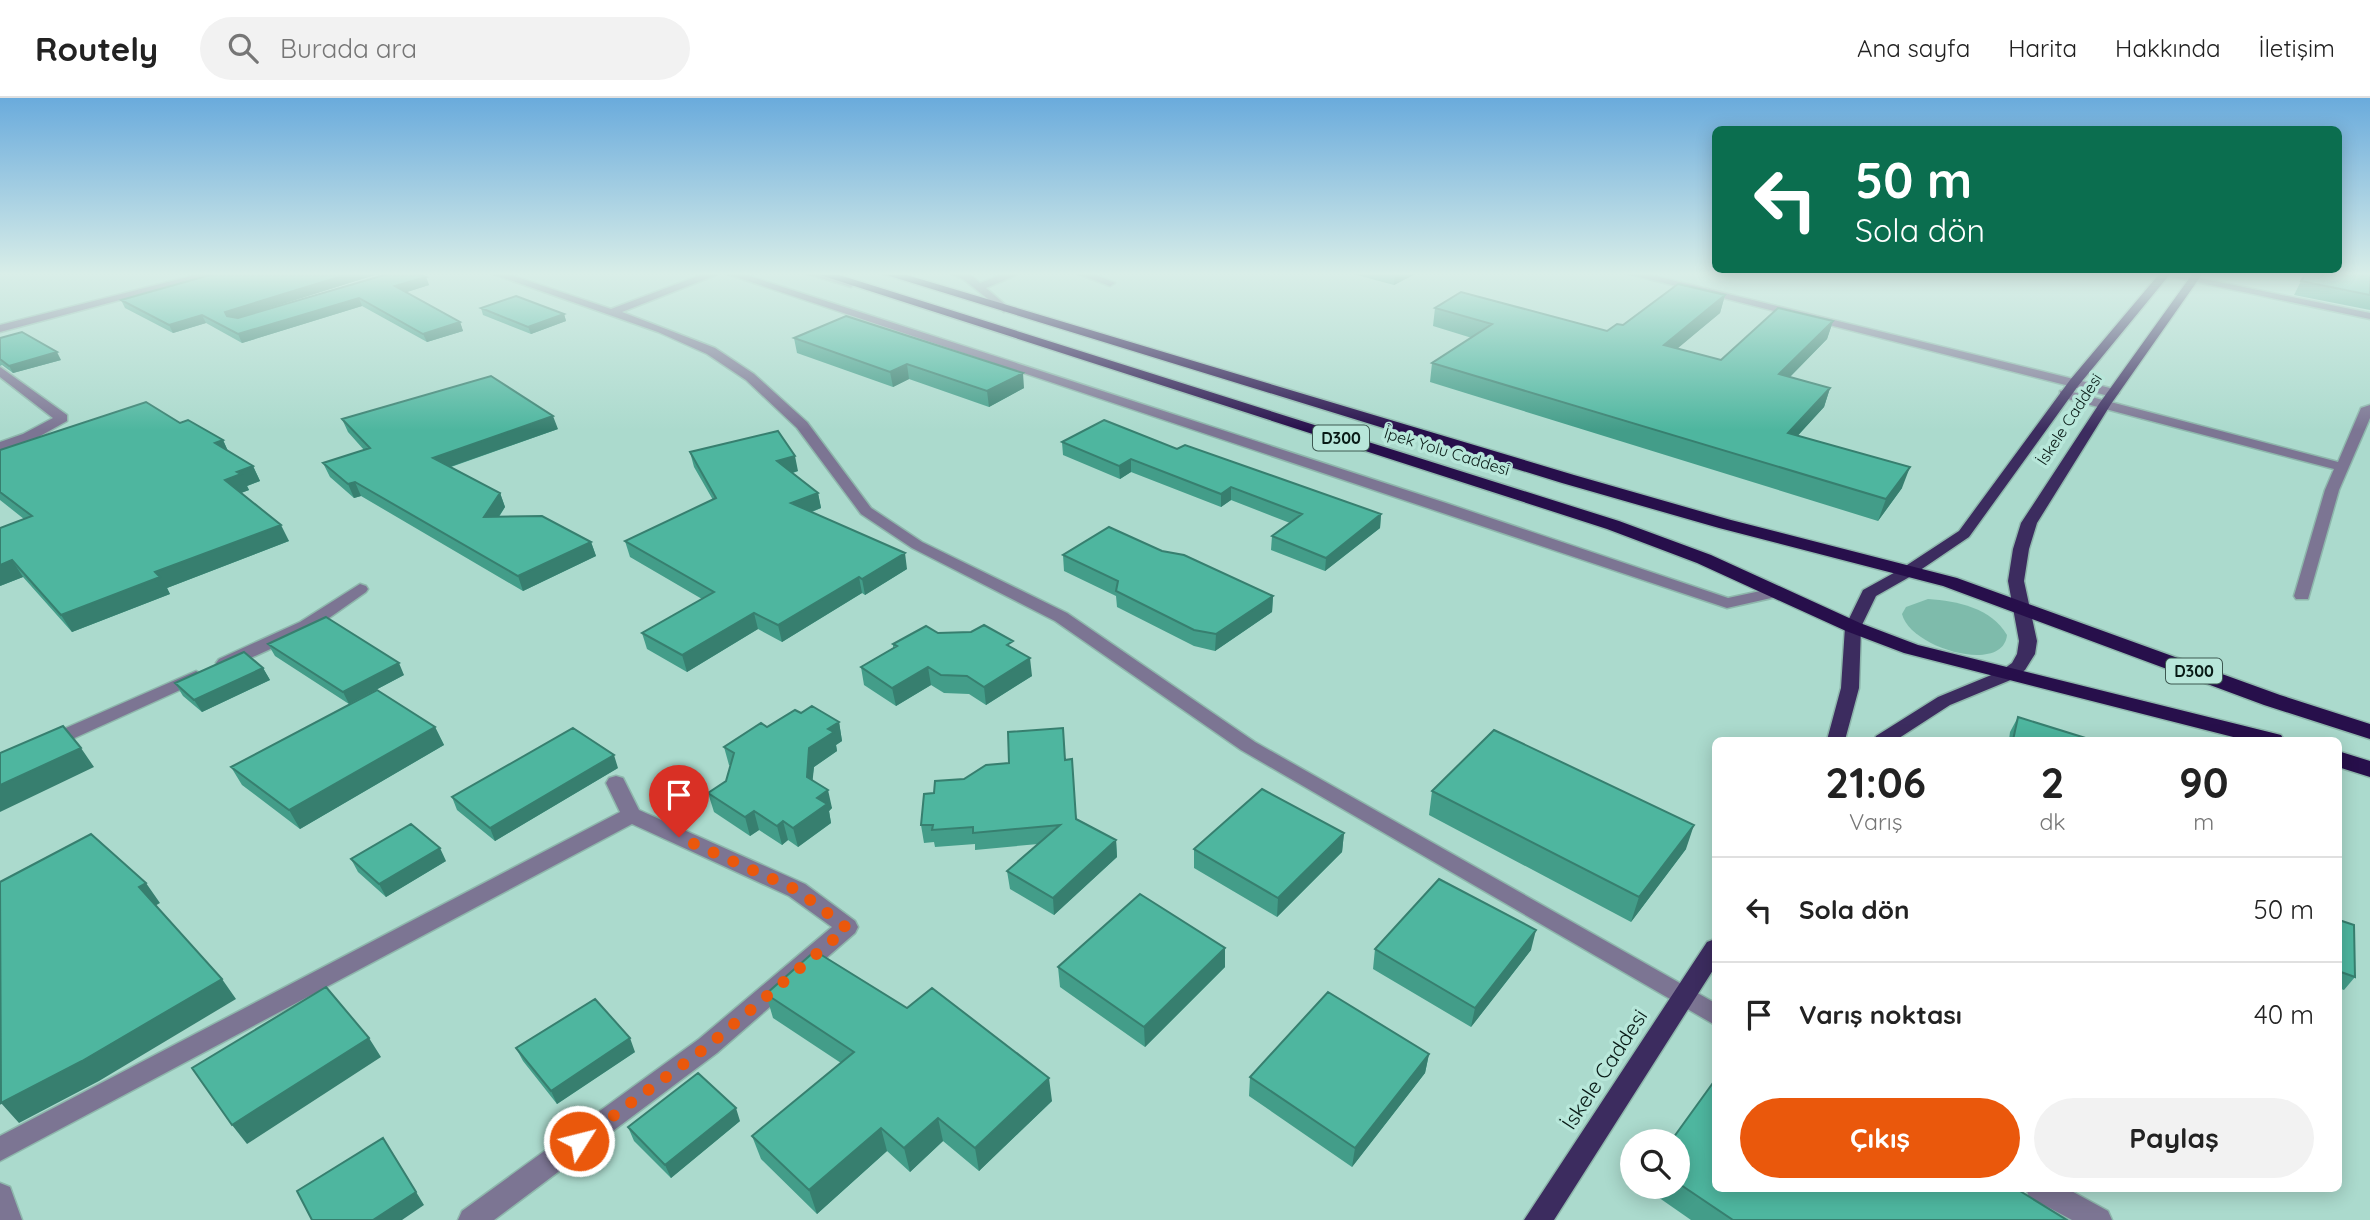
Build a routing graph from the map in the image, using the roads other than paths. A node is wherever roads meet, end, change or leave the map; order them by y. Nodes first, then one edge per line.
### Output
1 (648, 325) edge
2 (889, 325) edge
3 (983, 325) edge
4 (1058, 325) edge
5 (1829, 325) edge
6 (2121, 325) edge
7 (2162, 325) edge
8 (0, 371) edge
9 (2070, 389) junction
10 (2109, 399) junction
11 (2368, 408) dead end
12 (0, 446) edge
13 (2342, 467) junction
14 (1907, 572) junction
15 (360, 589) dead end
16 (1779, 592) junction
17 (2302, 596) dead end
18 (2020, 606) junction
19 (1853, 627) junction
20 (2007, 675) junction
21 (2370, 732) edge
22 (1837, 737) edge
23 (1887, 737) edge
24 (2261, 737) edge
25 (38, 747) edge
26 (2342, 761) edge
27 (2370, 769) edge
28 (616, 783) dead end
29 (631, 816) junction
30 (1712, 952) edge
31 (1681, 997) junction
32 (1712, 1013) edge
33 (0, 1149) edge
34 (2046, 1192) edge
35 (0, 1196) edge
36 (8, 1220) edge
37 (472, 1220) edge
38 (1538, 1220) edge
39 (2098, 1220) edge

1 - 31 street
2 - 16 street
3 - 16 highway, İpek Yolu Caddesi / D300
4 - 14 highway, İpek Yolu Caddesi / D300
5 - 9 street
6 - 9 main road
7 - 10 main road, İskele Caddesi
8 - 12 street
9 - 10 street
9 - 14 main road
10 - 13 street
10 - 18 main road, İskele Caddesi
11 - 13 street
13 - 17 street
14 - 18 highway, İpek Yolu Caddesi
14 - 19 main road
15 - 25 street
16 - 19 highway, İpek Yolu Caddesi / D300
18 - 20 main road, İskele Caddesi
18 - 21 highway, D300
19 - 20 highway, İpek Yolu Caddesi
19 - 22 main road
20 - 23 main road
20 - 24 highway, İpek Yolu Caddesi
26 - 27 highway
28 - 29 street
29 - 33 street
29 - 37 street
30 - 31 main road, İskele Caddesi
31 - 32 street
31 - 38 main road, İskele Caddesi
34 - 39 street
35 - 36 street

